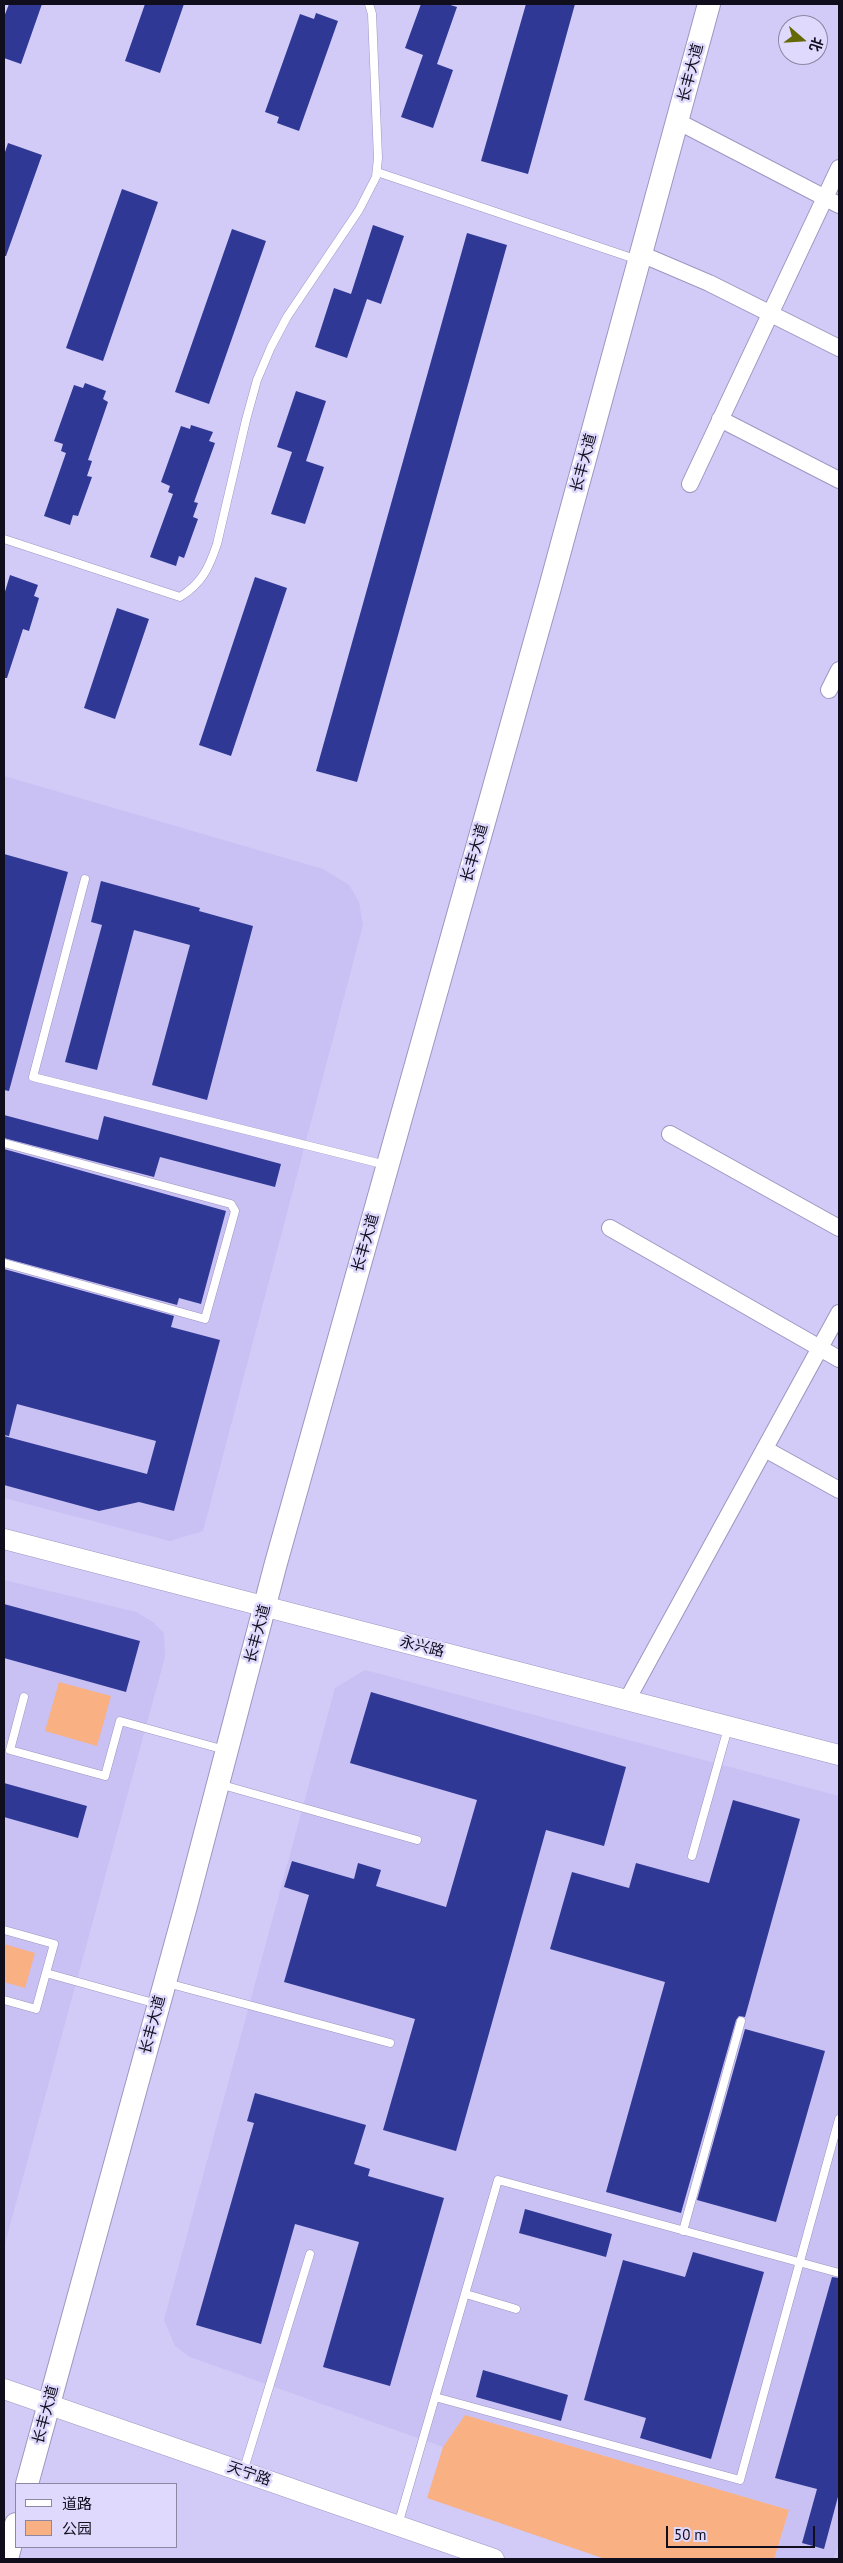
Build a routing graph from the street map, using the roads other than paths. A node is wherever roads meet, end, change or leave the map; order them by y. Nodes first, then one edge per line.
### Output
1 (368, 4) edge
2 (709, 4) edge
3 (677, 121) junction
4 (839, 168) edge
5 (377, 172) junction
6 (832, 201) edge
7 (640, 257) junction
8 (769, 313) junction
9 (839, 348) edge
10 (720, 420) junction
11 (839, 480) edge
12 (690, 484) dead end
13 (4, 539) edge
14 (839, 670) edge
15 (829, 690) dead end
16 (85, 878) dead end
17 (670, 1134) dead end
18 (4, 1143) edge
19 (388, 1165) junction
20 (610, 1228) dead end
21 (839, 1228) edge
22 (4, 1263) edge
23 (839, 1313) edge
24 (820, 1348) junction
25 (839, 1359) edge
26 (764, 1448) junction
27 (839, 1490) edge
28 (4, 1539) edge
29 (265, 1607) junction
30 (24, 1697) dead end
31 (627, 1700) junction
32 (729, 1726) junction
33 (227, 1751) junction
34 (839, 1755) edge
35 (218, 1784) junction
36 (417, 1840) dead end
37 (692, 1856) dead end
38 (4, 1930) edge
39 (46, 1973) junction
40 (165, 1982) junction
41 (4, 2000) edge
42 (158, 2004) junction
43 (741, 2021) dead end
44 (390, 2043) dead end
45 (839, 2119) edge
46 (683, 2230) junction
47 (310, 2254) dead end
48 (800, 2262) junction
49 (839, 2273) edge
50 (466, 2294) junction
51 (516, 2308) dead end
52 (4, 2389) edge
53 (435, 2396) junction
54 (49, 2405) junction
55 (243, 2472) junction
56 (27, 2483) edge
57 (398, 2526) junction
58 (15, 2528) edge
59 (7, 2559) edge
60 (494, 2559) edge

1 - 5 lane
2 - 3 main road, 长丰大道
3 - 6 street
3 - 7 main road, 长丰大道
4 - 6 street
5 - 7 lane
5 - 13 lane
6 - 8 street
7 - 8 street
7 - 19 main road, 长丰大道
8 - 9 street
8 - 10 street
10 - 11 street
10 - 12 street
14 - 15 street
16 - 19 lane
17 - 21 street
18 - 22 lane
19 - 29 main road, 长丰大道
20 - 24 street
23 - 24 street
24 - 25 street
24 - 26 street
26 - 27 street
26 - 31 street
28 - 29 street, 永兴路
29 - 31 street, 永兴路
29 - 33 main road, 长丰大道
30 - 33 lane
31 - 32 street, 永兴路
32 - 34 street, 永兴路
32 - 37 lane
33 - 35 main road, 长丰大道
35 - 36 lane
35 - 40 main road, 长丰大道
38 - 39 lane
39 - 41 lane
39 - 42 lane
40 - 42 main road, 长丰大道
40 - 44 lane
42 - 54 main road, 长丰大道
43 - 46 lane
45 - 48 lane
46 - 48 lane
46 - 50 lane
47 - 55 lane
48 - 49 lane
48 - 53 lane
50 - 51 lane
50 - 53 lane
52 - 54 street, 天宁路
53 - 57 lane
54 - 55 street, 天宁路
54 - 56 main road, 长丰大道
55 - 57 street, 天宁路
57 - 60 street, 天宁路
58 - 59 main road

